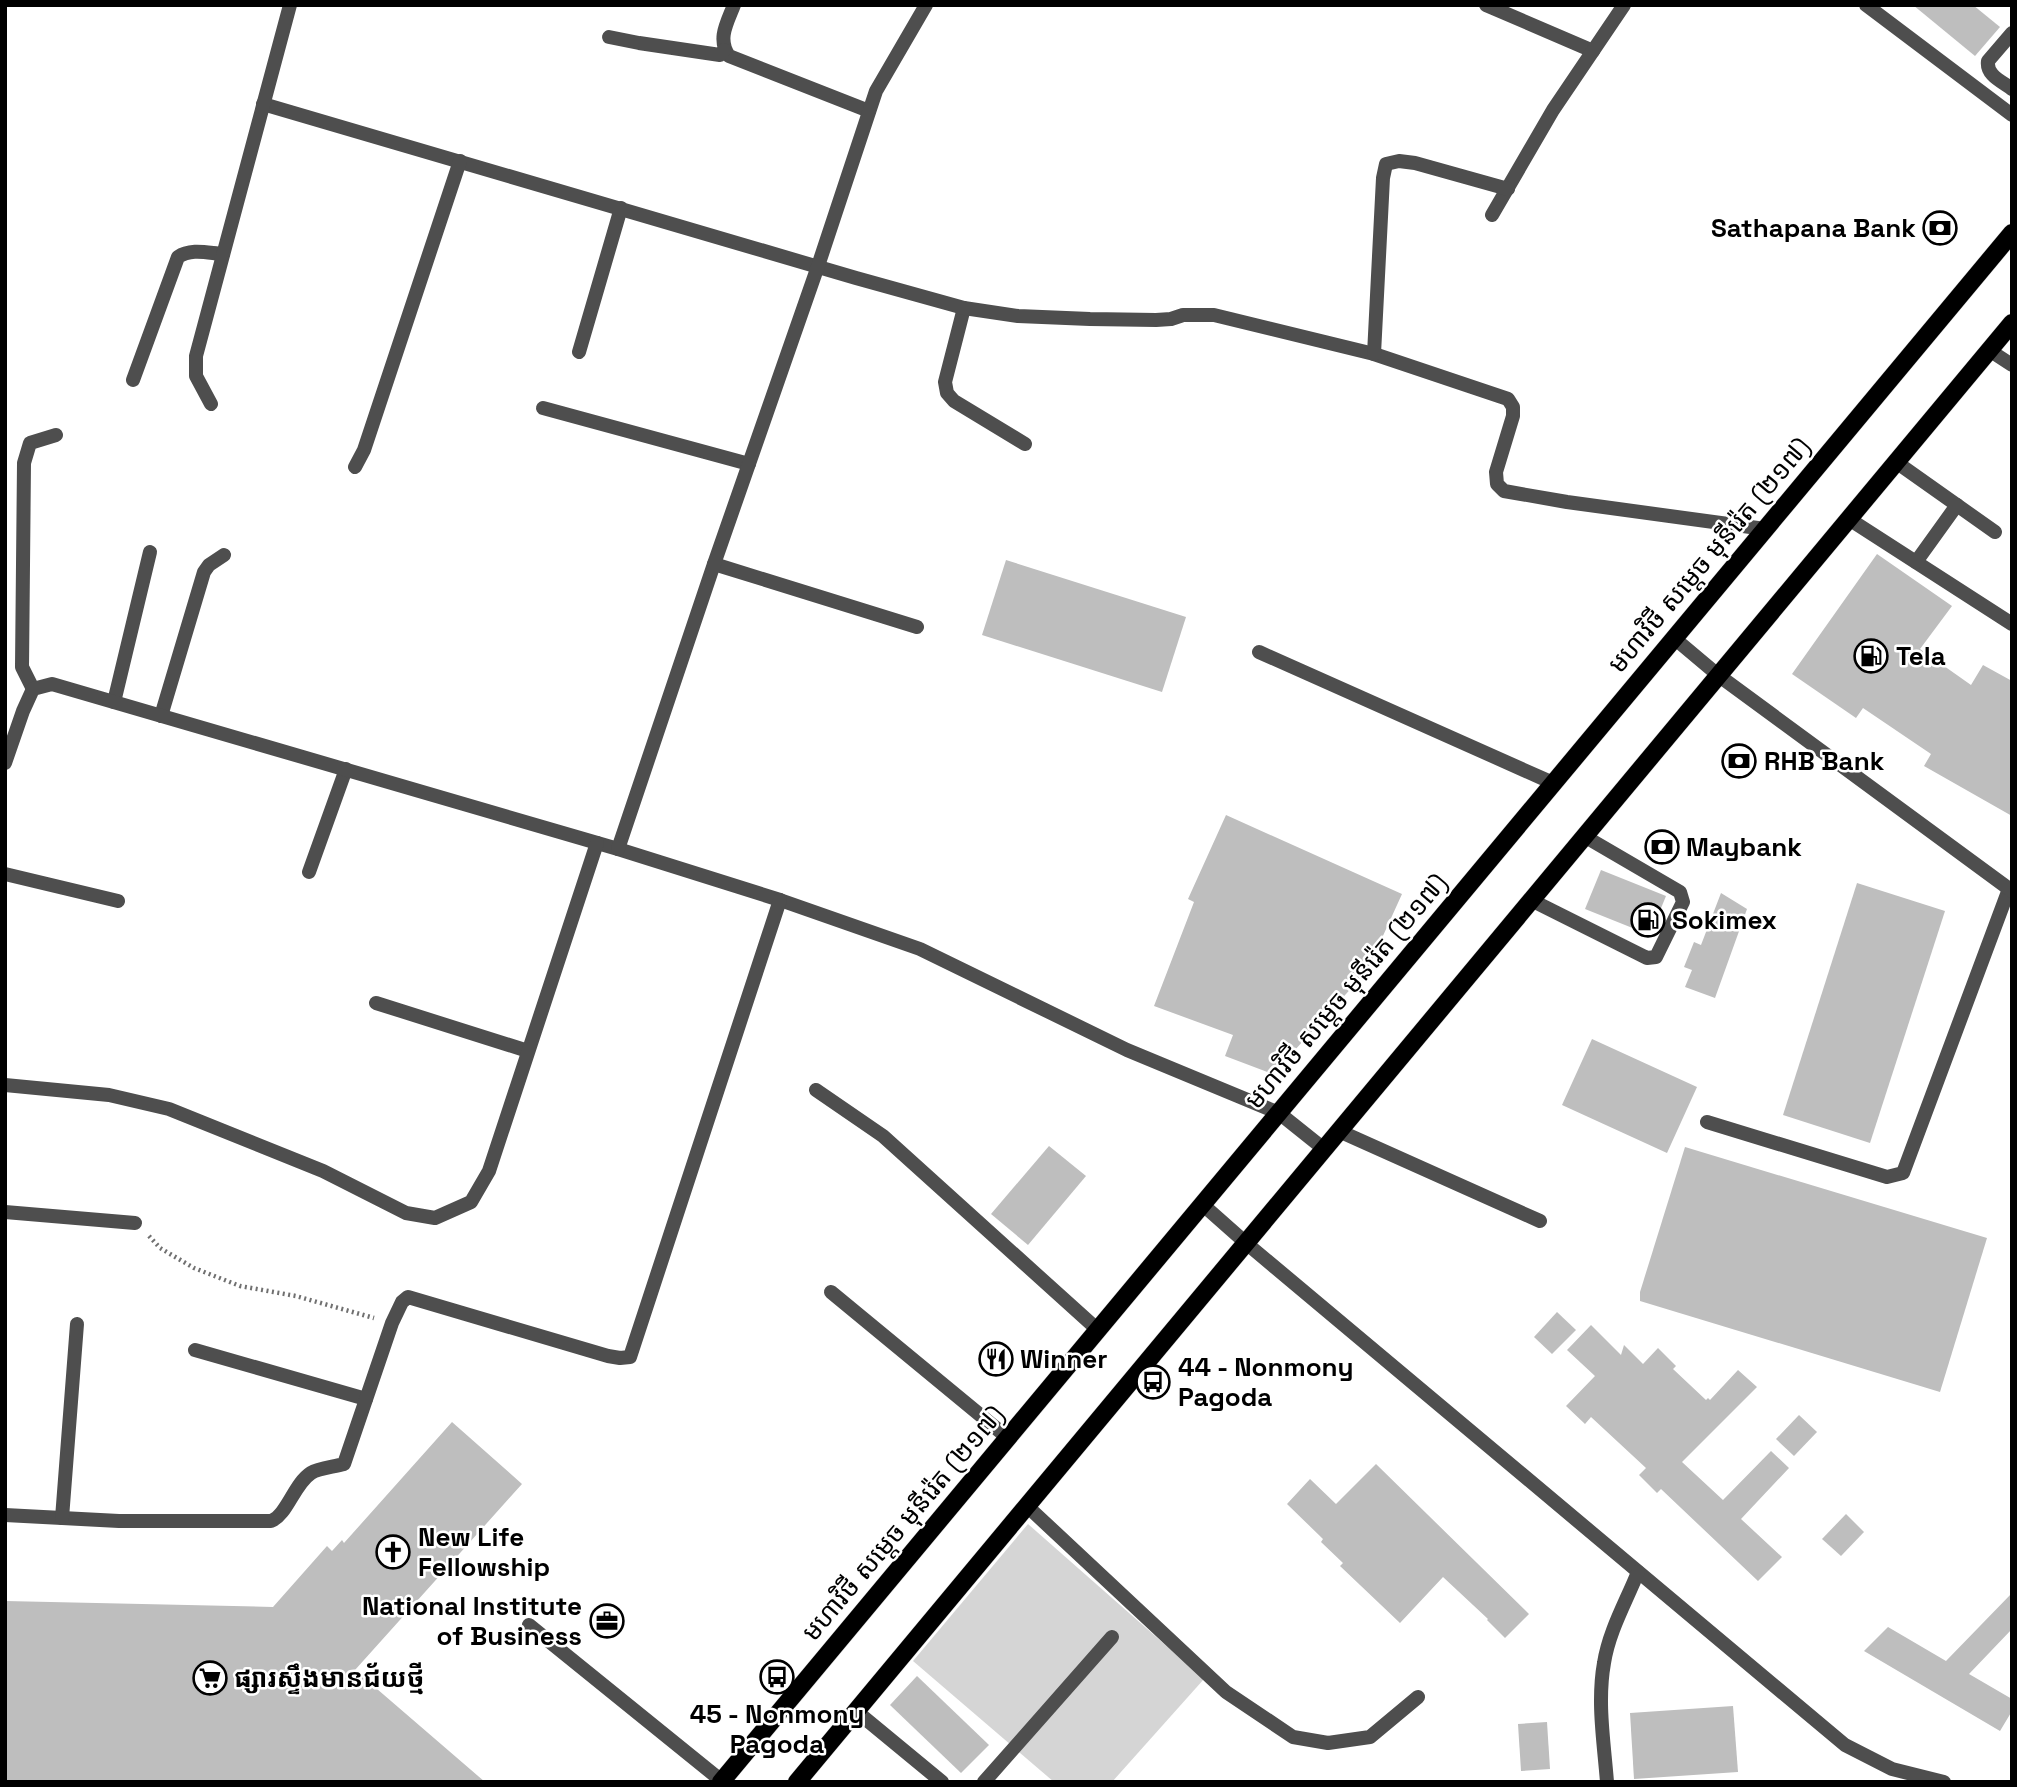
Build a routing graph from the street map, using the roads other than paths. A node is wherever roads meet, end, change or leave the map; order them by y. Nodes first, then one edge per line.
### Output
1 (289, 5) edge
2 (734, 5) edge
3 (926, 5) edge
4 (1486, 5) edge
5 (1624, 5) edge
6 (1866, 5) edge
7 (2012, 33) edge
8 (609, 37) dead end
9 (724, 50) junction
10 (1593, 51) junction
11 (2012, 89) edge
12 (263, 104) junction
13 (869, 111) junction
14 (2012, 115) edge
15 (460, 161) junction
16 (1508, 189) junction
17 (621, 208) junction
18 (1492, 215) dead end
19 (2012, 233) edge
20 (223, 254) junction
21 (818, 266) junction
22 (964, 308) junction
23 (2012, 323) edge
24 (1989, 350) junction
25 (579, 352) dead end
26 (1374, 355) junction
27 (2012, 365) edge
28 (133, 380) dead end
29 (211, 404) dead end
30 (542, 408) dead end
31 (56, 435) dead end
32 (1025, 444) dead end
33 (1896, 462) junction
34 (749, 464) junction
35 (355, 467) dead end
36 (1957, 505) junction
37 (1849, 519) junction
38 (1765, 529) junction
39 (1995, 532) dead end
40 (150, 552) dead end
41 (224, 555) dead end
42 (1916, 562) junction
43 (714, 564) junction
44 (2012, 624) edge
45 (916, 627) dead end
46 (1674, 638) junction
47 (1259, 652) dead end
48 (1718, 676) junction
49 (33, 689) junction
50 (114, 702) junction
51 (161, 716) junction
52 (5, 763) edge
53 (346, 769) junction
54 (1553, 783) junction
55 (1584, 836) junction
56 (597, 843) junction
57 (618, 849) junction
58 (309, 872) dead end
59 (5, 874) edge
60 (2010, 890) edge
61 (780, 900) junction
62 (1531, 900) junction
63 (118, 901) dead end
64 (376, 1003) dead end
65 (528, 1051) junction
66 (5, 1085) edge
67 (816, 1090) dead end
68 (1279, 1113) junction
69 (1707, 1122) dead end
70 (1339, 1131) junction
71 (1324, 1149) junction
72 (1202, 1204) junction
73 (5, 1212) edge
74 (1540, 1221) dead end
75 (135, 1223) road end
76 (1246, 1243) junction
77 (831, 1292) dead end
78 (77, 1324) dead end
79 (1098, 1330) junction
80 (195, 1350) dead end
81 (366, 1399) junction
82 (1008, 1438) junction
83 (1027, 1506) junction
84 (5, 1515) edge
85 (62, 1518) junction
86 (1638, 1573) junction
87 (529, 1625) dead end
88 (1112, 1637) dead end
89 (1418, 1697) dead end
90 (856, 1711) junction
91 (722, 1781) edge
92 (797, 1782) edge
93 (942, 1782) edge
94 (984, 1782) edge
95 (1607, 1782) edge
96 (1944, 1782) edge

1 - 12 street
2 - 9 street
3 - 13 street
4 - 10 street
5 - 10 street
6 - 14 street
7 - 11 street
8 - 9 street
9 - 13 street
10 - 16 street
12 - 15 street
12 - 20 street
13 - 21 street
15 - 17 street
15 - 35 street
16 - 18 street
16 - 26 street
17 - 21 street
17 - 25 street
19 - 38 main road, មហាវិថី សម្តេច មុនីរ៉េត (២១៧)
20 - 28 street
20 - 29 street
21 - 22 street
21 - 34 street
22 - 26 street
22 - 32 street
23 - 24 main road
24 - 27 street
24 - 33 main road
26 - 38 street
30 - 34 street
31 - 49 street
33 - 36 street
33 - 37 main road
34 - 43 street
36 - 39 street
36 - 42 street
37 - 42 street
37 - 48 main road
38 - 46 main road, មហាវិថី សម្តេច មុនីរ៉េត (២១៧)
40 - 50 street
41 - 51 street
42 - 44 street
43 - 45 street
43 - 57 street
46 - 48 street
46 - 54 main road, មហាវិថី សម្តេច មុនីរ៉េត (២១៧)
47 - 54 street
48 - 55 main road
48 - 60 street
49 - 50 street
49 - 52 street
50 - 51 street
51 - 53 street
53 - 56 street
53 - 58 street
54 - 68 main road, មហាវិថី សម្តេច មុនីរ៉េត (២១៧)
55 - 62 main road
55 - 62 street
56 - 57 street
56 - 65 street
57 - 61 street
59 - 63 street
60 - 69 street
61 - 68 street
61 - 81 street
62 - 70 main road
64 - 65 street
65 - 66 street
67 - 79 street
68 - 71 street
68 - 72 main road, មហាវិថី សម្តេច មុនីរ៉េត (២១៧)
70 - 71 main road
70 - 74 street
71 - 76 main road
72 - 76 street
72 - 79 main road, មហាវិថី សម្តេច មុនីរ៉េត (២១៧)
73 - 75 street
76 - 83 main road
76 - 86 street
77 - 82 street
78 - 85 street
79 - 82 main road, មហាវិថី សម្តេច មុនីរ៉េត (២១៧)
80 - 81 street
81 - 85 street
82 - 91 main road, មហាវិថី សម្តេច មុនីរ៉េត (២១៧)
83 - 89 street
83 - 90 main road
84 - 85 street
86 - 95 street
86 - 96 street
87 - 91 street
88 - 94 street
90 - 92 main road
90 - 93 street

